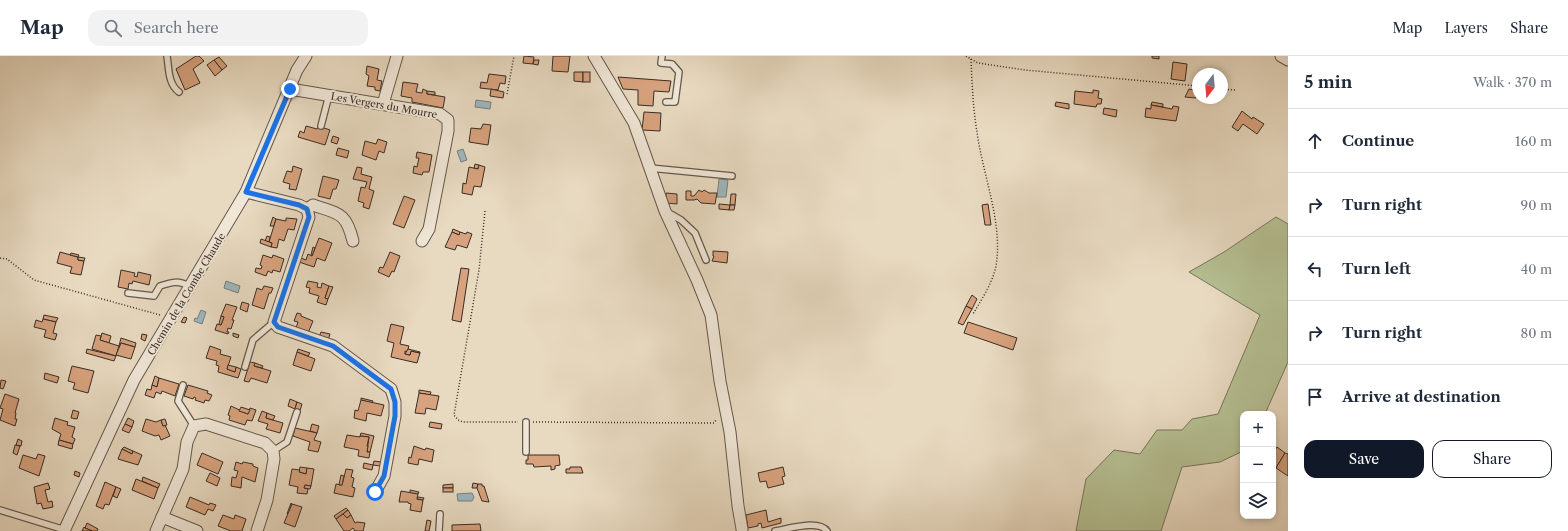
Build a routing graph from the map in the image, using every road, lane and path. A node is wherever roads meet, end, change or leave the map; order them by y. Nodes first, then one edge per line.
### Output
1 (167, 56) edge
2 (306, 56) edge
3 (397, 56) edge
4 (514, 56) edge
5 (594, 56) edge
6 (662, 56) edge
7 (966, 56) edge
8 (1281, 56) edge
9 (971, 59) junction
10 (1288, 60) edge
11 (1192, 85) edge
12 (290, 89) junction
13 (1228, 89) edge
14 (1236, 90) dead end
15 (179, 92) dead end
16 (508, 94) dead end
17 (329, 95) junction
18 (666, 102) dead end
19 (383, 104) junction
20 (321, 126) dead end
21 (650, 168) junction
22 (732, 176) dead end
23 (246, 192) junction
24 (307, 209) junction
25 (485, 210) dead end
26 (665, 211) junction
27 (422, 241) dead end
28 (352, 242) dead end
29 (0, 258) edge
30 (706, 260) dead end
31 (190, 287) junction
32 (128, 293) dead end
33 (973, 314) dead end
34 (171, 318) junction
35 (274, 322) junction
36 (245, 367) dead end
37 (183, 385) dead end
38 (297, 412) dead end
39 (718, 418) dead end
40 (526, 422) junction
41 (194, 426) junction
42 (272, 451) junction
43 (526, 452) dead end
44 (375, 492) dead end
45 (0, 510) edge
46 (440, 514) dead end
47 (162, 517) junction
48 (65, 530) edge
49 (743, 530) edge
50 (156, 531) edge
51 (197, 531) edge
52 (256, 531) edge
53 (439, 531) edge
54 (775, 531) edge
55 (827, 531) edge

1 - 15 lane
2 - 12 street, Chemin de la Combe Chaude
3 - 19 street
4 - 16 path
5 - 21 street
6 - 18 lane
7 - 9 path
8 - 10 street
9 - 11 path
9 - 33 path
12 - 17 street, Les Vergers du Mourre
12 - 23 street, Chemin de la Combe Chaude
13 - 14 path
17 - 19 street, Les Vergers du Mourre
17 - 20 lane
19 - 27 street, Les Vergers du Mourre
21 - 22 lane
21 - 26 street
23 - 24 street
23 - 31 street, Chemin de la Combe Chaude
24 - 28 street
24 - 35 street
25 - 40 path
26 - 30 lane
26 - 49 street
29 - 34 path
31 - 32 lane
31 - 34 street, Chemin de la Combe Chaude
34 - 48 street, Chemin de la Combe Chaude
35 - 36 lane
35 - 44 street
37 - 41 lane
38 - 42 lane
39 - 40 path
40 - 43 lane
41 - 42 street
41 - 47 street
42 - 52 street
45 - 48 lane
46 - 53 lane
47 - 50 street
47 - 51 street
54 - 55 lane

